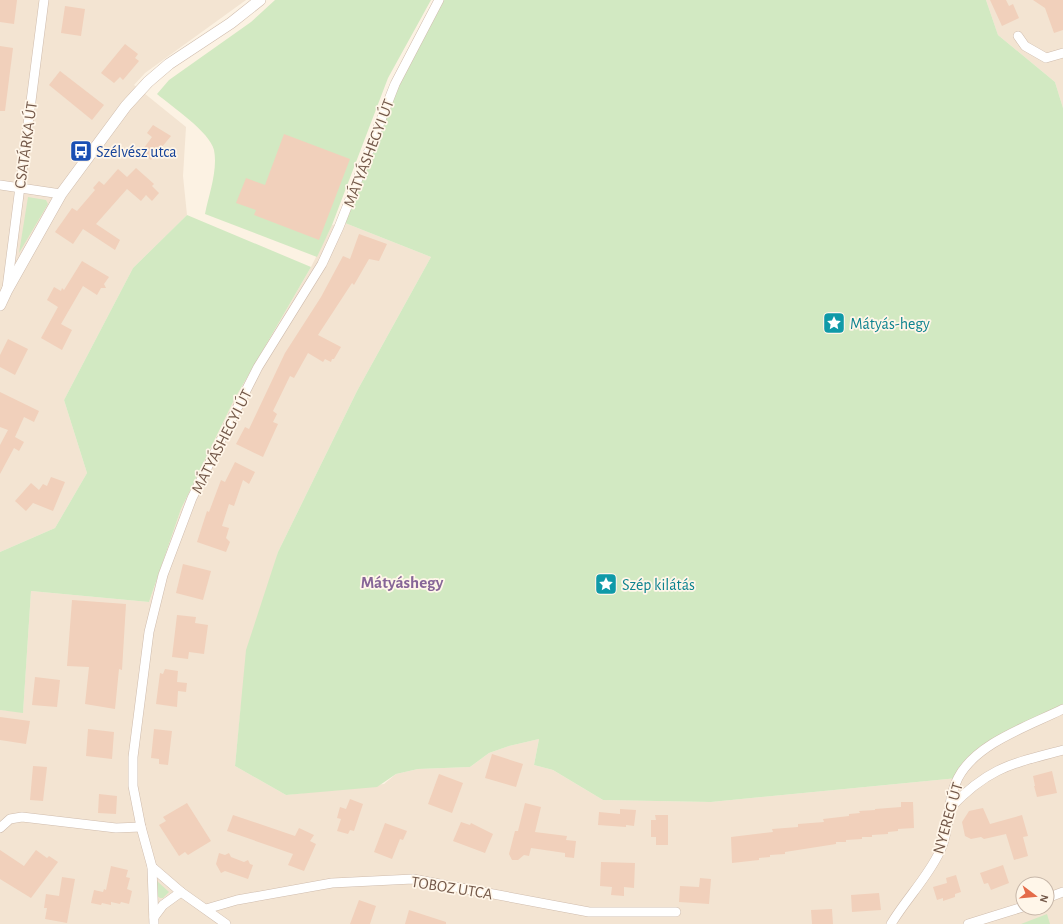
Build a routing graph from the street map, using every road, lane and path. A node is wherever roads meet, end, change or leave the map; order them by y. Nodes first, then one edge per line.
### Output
1 (44, 0) edge
2 (260, 0) edge
3 (439, 0) edge
4 (1018, 36) dead end
5 (1063, 53) edge
6 (0, 185) edge
7 (19, 188) junction
8 (61, 194) junction
9 (7, 290) junction
10 (0, 305) edge
11 (1063, 709) edge
12 (1063, 750) edge
13 (949, 809) junction
14 (141, 827) junction
15 (0, 828) edge
16 (152, 867) junction
17 (181, 892) junction
18 (206, 909) junction
19 (1015, 909) edge
20 (676, 912) dead end
21 (154, 920) edge
22 (226, 924) edge
23 (891, 924) edge
24 (968, 924) edge

1 - 7 street, CSATÁRKA ÚT
2 - 8 street
3 - 14 street, MÁTYÁSHEGYI ÚT
4 - 5 street
6 - 7 street
7 - 8 street
7 - 9 street, CSATÁRKA ÚT
8 - 9 street
9 - 10 street
11 - 13 street, NYEREG ÚT
12 - 13 street
13 - 23 street, NYEREG ÚT
14 - 15 street
14 - 16 street, MÁTYÁSHEGYI ÚT
16 - 17 street
16 - 21 street, MÁTYÁSHEGYI ÚT
17 - 18 street
17 - 21 street, MÁTYÁSHEGYI ÚT
18 - 20 street, TOBOZ UTCA
18 - 22 street
19 - 24 street

